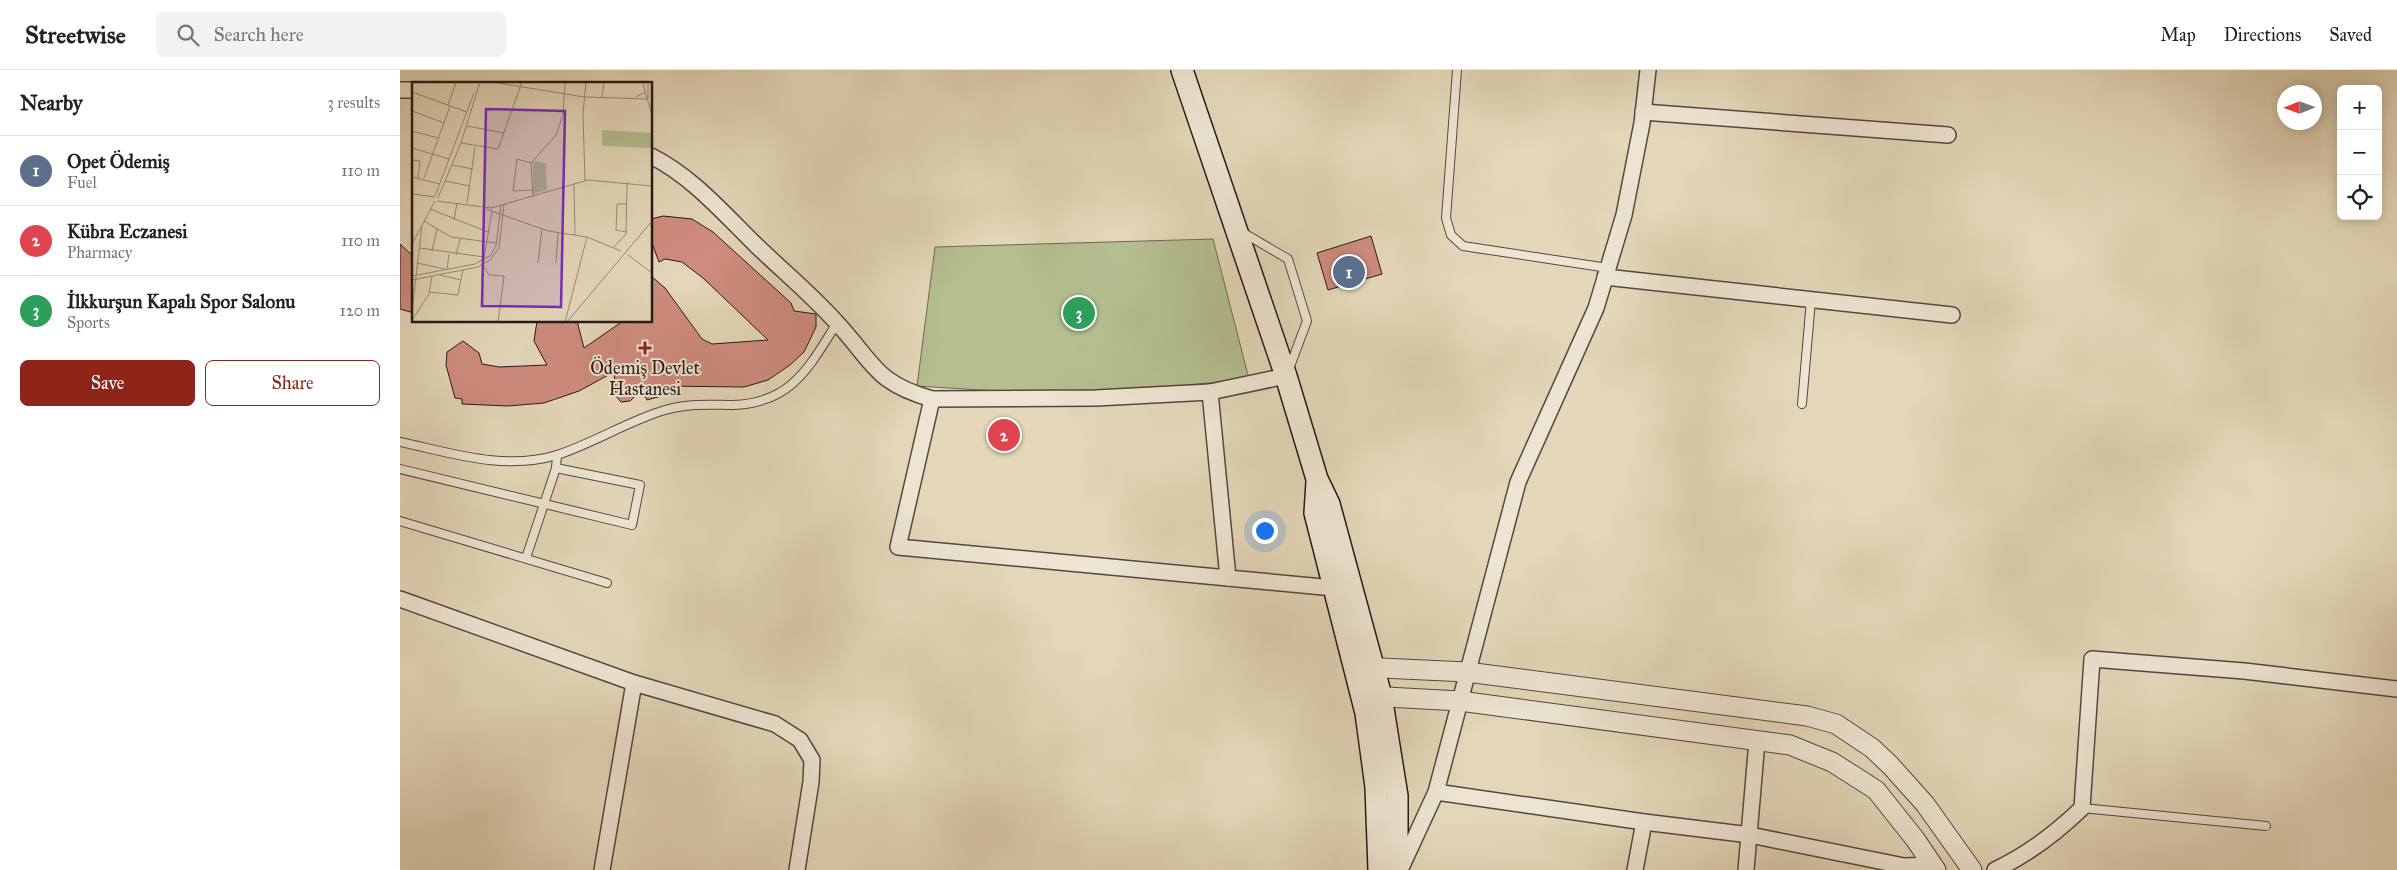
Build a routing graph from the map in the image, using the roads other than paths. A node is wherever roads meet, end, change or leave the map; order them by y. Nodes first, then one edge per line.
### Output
1 (1182, 70) edge
2 (1457, 70) edge
3 (1648, 70) edge
4 (1643, 112) junction
5 (1948, 135) dead end
6 (652, 157) edge
7 (1234, 227) junction
8 (1606, 273) junction
9 (1811, 300) junction
10 (1952, 315) dead end
11 (837, 323) junction
12 (1286, 376) junction
13 (1210, 392) junction
14 (932, 399) junction
15 (1802, 404) dead end
16 (400, 442) edge
17 (557, 455) junction
18 (556, 468) junction
19 (400, 469) edge
20 (1317, 479) junction
21 (545, 503) junction
22 (400, 520) edge
23 (526, 558) junction
24 (1228, 578) junction
25 (607, 583) dead end
26 (1334, 588) junction
27 (400, 599) edge
28 (1364, 667) junction
29 (1467, 672) junction
30 (634, 683) junction
31 (2397, 689) edge
32 (1371, 696) junction
33 (1460, 701) junction
34 (1758, 741) junction
35 (1436, 792) junction
36 (2082, 808) junction
37 (1644, 822) junction
38 (2266, 826) dead end
39 (1750, 835) junction
40 (1935, 867) edge
41 (1904, 868) edge
42 (602, 870) edge
43 (797, 870) edge
44 (1379, 870) edge
45 (1398, 870) edge
46 (1635, 870) edge
47 (1746, 870) edge
48 (1972, 870) edge
49 (1995, 870) edge

1 - 7 main road
2 - 8 lane
3 - 4 street
4 - 5 street
4 - 8 street
6 - 11 street
7 - 12 main road
7 - 12 lane
8 - 9 street
8 - 29 street
9 - 10 street
9 - 15 lane
11 - 14 street
11 - 17 lane
12 - 13 street
12 - 20 main road
13 - 14 street
13 - 24 street
14 - 24 street
16 - 17 lane
17 - 18 lane
18 - 21 lane
18 - 21 lane
19 - 21 lane
20 - 26 main road
20 - 28 main road
21 - 23 lane
22 - 23 lane
23 - 25 lane
24 - 26 street
26 - 28 main road
27 - 30 street
28 - 29 street
28 - 32 main road
29 - 33 street
29 - 48 street
30 - 42 street
30 - 43 street
31 - 36 street
32 - 33 street
32 - 44 main road
32 - 45 main road
33 - 34 street
33 - 35 street
34 - 39 street
34 - 40 street
35 - 37 street
35 - 45 street
36 - 38 lane
36 - 49 street
37 - 39 street
37 - 46 street
39 - 41 street
39 - 47 street
40 - 41 street

